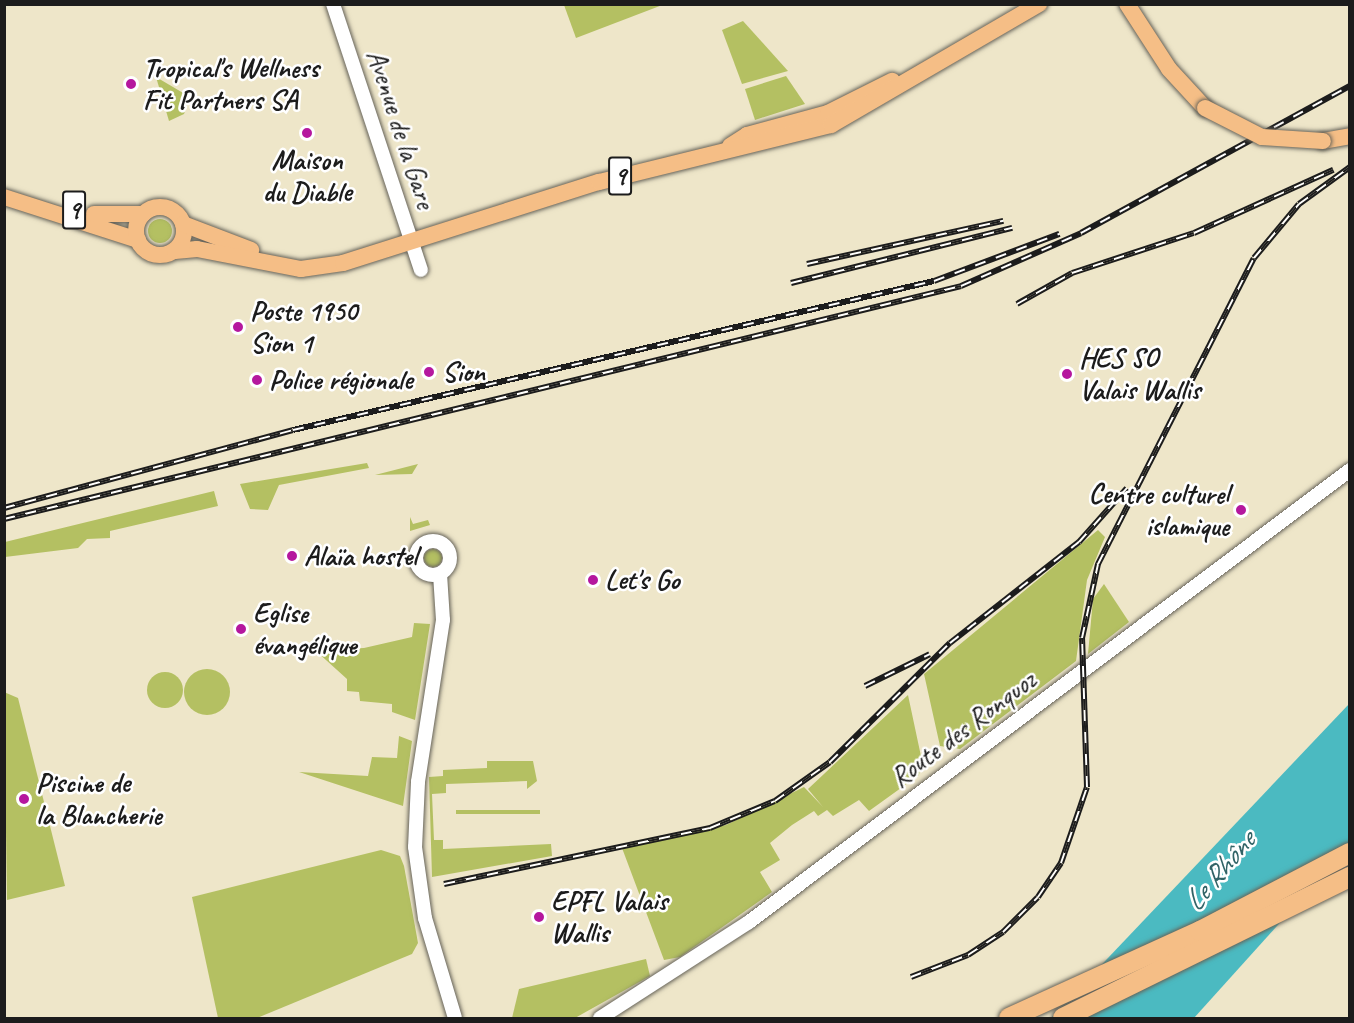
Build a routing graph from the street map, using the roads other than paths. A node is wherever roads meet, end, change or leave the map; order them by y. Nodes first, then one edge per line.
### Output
1 (333, 4) edge
2 (1039, 4) edge
3 (1127, 4) edge
4 (1350, 136) edge
5 (5, 197) edge
6 (143, 214) junction
7 (183, 224) junction
8 (138, 240) junction
9 (412, 243) junction
10 (175, 250) junction
11 (322, 265) junction
12 (421, 270) dead end
13 (1350, 470) edge
14 (440, 574) dead end
15 (1350, 853) edge
16 (1350, 877) edge
17 (455, 1018) edge
18 (600, 1018) edge
19 (1010, 1018) edge
20 (1063, 1018) edge

1 - 9 street, Avenue de la Gare
2 - 9 main road, 9
3 - 4 main road, bridge
5 - 6 main road, 9
5 - 8 main road, 9
6 - 7 main road
6 - 8 main road
7 - 10 main road
7 - 11 main road, 9
8 - 10 main road
9 - 11 main road, 9
9 - 12 street, Avenue de la Gare
10 - 11 main road, 9
13 - 18 street, Route des Ronquoz
14 - 17 street
15 - 19 highway
16 - 20 highway

